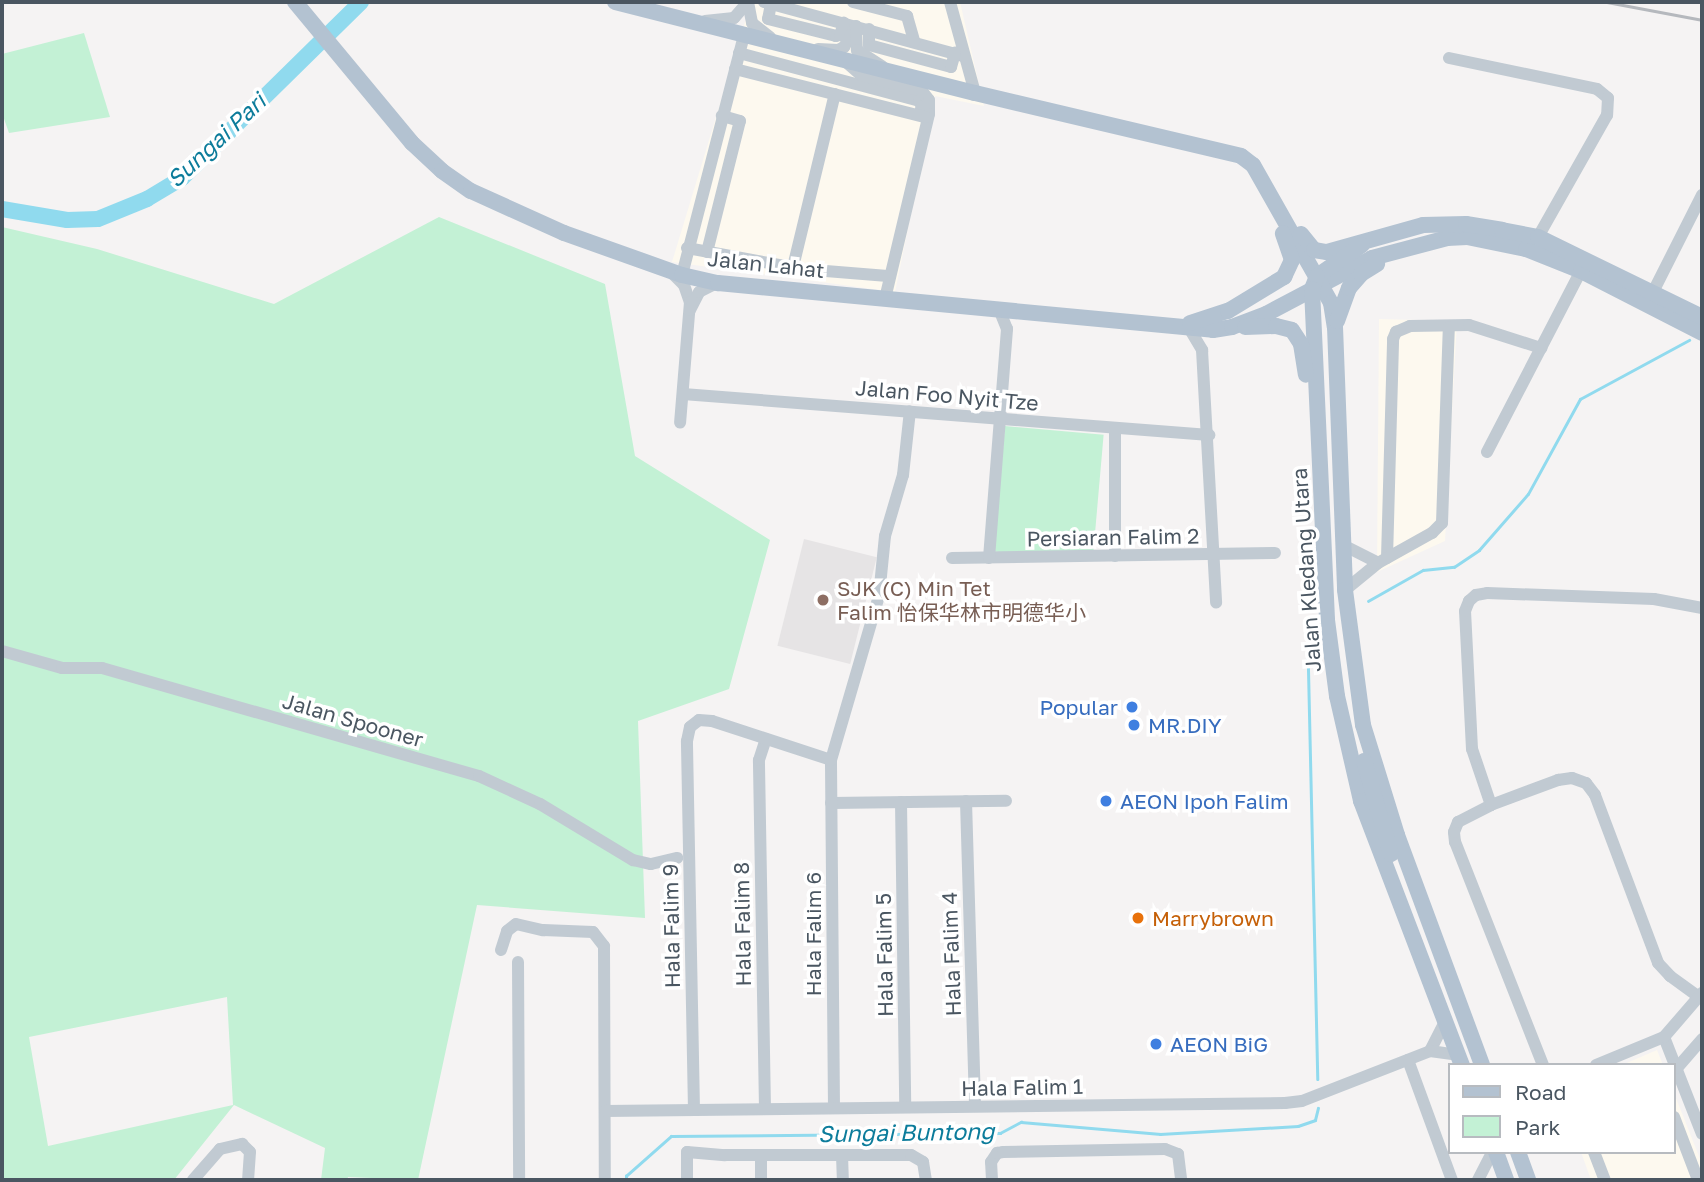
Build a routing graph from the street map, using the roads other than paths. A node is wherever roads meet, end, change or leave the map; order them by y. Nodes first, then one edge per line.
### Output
1 (295, 2) edge
2 (303, 2) edge
3 (618, 2) edge
4 (748, 2) edge
5 (853, 2) edge
6 (950, 2) edge
7 (768, 3) edge
8 (816, 8) edge
9 (694, 22) junction
10 (856, 26) junction
11 (744, 35) junction
12 (327, 38) junction
13 (914, 41) junction
14 (782, 44) junction
15 (811, 52) junction
16 (739, 54) junction
17 (959, 54) junction
18 (1449, 58) dead end
19 (843, 60) junction
20 (735, 69) junction
21 (885, 70) junction
22 (975, 93) junction
23 (835, 94) junction
24 (722, 116) junction
25 (923, 117) junction
26 (1263, 182) junction
27 (1702, 195) edge
28 (1538, 237) junction
29 (1362, 245) junction
30 (1406, 247) junction
31 (687, 248) junction
32 (707, 252) junction
33 (793, 267) junction
34 (1581, 271) junction
35 (676, 274) junction
36 (888, 276) junction
37 (718, 283) junction
38 (1317, 283) junction
39 (1653, 292) junction
40 (885, 298) junction
41 (999, 309) junction
42 (690, 311) junction
43 (1022, 312) junction
44 (1702, 317) edge
45 (1181, 327) junction
46 (1335, 327) junction
47 (1449, 327) junction
48 (1226, 328) junction
49 (1007, 329) junction
50 (1702, 333) edge
51 (1541, 348) junction
52 (1202, 349) junction
53 (1315, 380) junction
54 (683, 394) junction
55 (910, 411) junction
56 (1317, 415) junction
57 (1000, 418) junction
58 (680, 423) dead end
59 (1115, 429) junction
60 (1209, 435) junction
61 (1487, 452) dead end
62 (1343, 545) junction
63 (1275, 553) dead end
64 (1214, 554) junction
65 (1115, 556) junction
66 (952, 558) dead end
67 (989, 558) junction
68 (1383, 560) junction
69 (1345, 590) junction
70 (1216, 603) dead end
71 (1702, 608) edge
72 (2, 651) edge
73 (766, 739) junction
74 (831, 760) junction
75 (1006, 800) dead end
76 (965, 801) junction
77 (901, 802) junction
78 (831, 803) junction
79 (1491, 804) junction
80 (677, 858) dead end
81 (501, 950) dead end
82 (518, 962) dead end
83 (1701, 995) edge
84 (1445, 1021) junction
85 (1664, 1037) junction
86 (1702, 1040) edge
87 (1430, 1051) junction
88 (1408, 1060) junction
89 (1460, 1060) edge
90 (1481, 1062) edge
91 (1542, 1063) edge
92 (1601, 1063) edge
93 (1676, 1063) edge
94 (1676, 1064) edge
95 (1678, 1068) junction
96 (905, 1107) junction
97 (975, 1107) junction
98 (834, 1108) junction
99 (765, 1109) junction
100 (694, 1110) junction
101 (605, 1111) junction
102 (1676, 1122) edge
103 (1702, 1134) edge
104 (1493, 1154) edge
105 (1495, 1154) edge
106 (1519, 1154) edge
107 (1595, 1154) edge
108 (761, 1155) junction
109 (842, 1155) junction
110 (687, 1175) edge
111 (193, 1180) edge
112 (248, 1180) edge
113 (519, 1180) edge
114 (605, 1180) edge
115 (761, 1180) edge
116 (843, 1180) edge
117 (926, 1180) edge
118 (992, 1180) edge
119 (1181, 1180) edge
120 (1452, 1180) edge
121 (1478, 1180) edge
122 (1506, 1180) edge
123 (1528, 1180) edge
124 (1605, 1180) edge
125 (1698, 1180) edge

1 - 12 main road, Jalan Lahat
2 - 12 main road
3 - 9 main road
4 - 9 street
4 - 14 street
5 - 13 street
6 - 17 street
7 - 8 street
7 - 10 street
8 - 10 street
9 - 11 main road
10 - 13 street
10 - 15 street
10 - 17 street
10 - 21 street
11 - 14 main road
11 - 16 street
12 - 35 main road, Jalan Lahat
13 - 17 street
14 - 15 main road
15 - 19 main road
16 - 20 street
16 - 25 street
17 - 22 street
18 - 28 street
19 - 21 main road
19 - 25 street
20 - 23 street
20 - 24 street
21 - 22 main road
22 - 26 main road
23 - 25 street
23 - 33 street
24 - 31 street
24 - 32 street
25 - 36 street
26 - 29 main road
26 - 38 main road
26 - 45 main road
27 - 39 street
28 - 29 main road
28 - 39 main road
29 - 38 main road
30 - 34 main road, Jalan Lahat
30 - 38 main road, Jalan Lahat
30 - 46 main road
31 - 32 street
31 - 35 street
32 - 33 street
33 - 36 street
34 - 50 main road, Jalan Lahat
34 - 51 street
35 - 37 main road, Jalan Lahat
35 - 42 street
36 - 40 street
37 - 40 main road, Jalan Lahat
37 - 42 street
38 - 46 main road, Jalan Kledang Utara
38 - 48 main road, Jalan Lahat
38 - 53 main road, Jalan Kledang Utara
39 - 44 main road
40 - 41 main road, Jalan Lahat
41 - 43 main road, Jalan Lahat
41 - 49 street
42 - 54 street
43 - 45 main road, Jalan Lahat
43 - 49 street
45 - 48 main road, Jalan Lahat
45 - 52 street
46 - 53 main road
46 - 62 main road, Jalan Kledang Utara
47 - 51 street
47 - 68 street
47 - 68 street
48 - 52 street
48 - 56 main road
49 - 57 street
51 - 61 street
52 - 60 street
53 - 56 main road, Jalan Kledang Utara
54 - 55 street, Jalan Foo Nyit Tze
54 - 58 street
55 - 57 street, Jalan Foo Nyit Tze
55 - 74 street, Hala Falim 6
56 - 84 main road, Jalan Kledang Utara
57 - 59 street, Jalan Foo Nyit Tze
57 - 67 street
59 - 60 street, Jalan Foo Nyit Tze
59 - 65 street
60 - 64 street
62 - 68 street
62 - 69 main road, Jalan Kledang Utara
63 - 64 street, Persiaran Falim 2
64 - 65 street, Persiaran Falim 2
64 - 70 street
65 - 67 street, Persiaran Falim 2
66 - 67 street, Persiaran Falim 2
68 - 69 street
69 - 90 main road, Jalan Kledang Utara
71 - 79 street
72 - 80 street, Jalan Spooner
73 - 74 street
73 - 99 street, Hala Falim 8
73 - 100 street, Hala Falim 9
74 - 78 street, Hala Falim 6
75 - 76 street
76 - 77 street
76 - 97 street, Hala Falim 4
77 - 78 street
77 - 96 street, Hala Falim 5
78 - 98 street, Hala Falim 6
79 - 83 street
79 - 91 street
81 - 101 street
82 - 113 street
83 - 85 street
84 - 87 street
84 - 89 main road, Jalan Kledang Utara
85 - 92 street
85 - 93 street
86 - 95 street
87 - 88 street, Hala Falim 1
87 - 89 street
88 - 97 street, Hala Falim 1
88 - 120 street
94 - 95 street
95 - 103 street
96 - 97 street, Hala Falim 1
96 - 98 street, Hala Falim 1
98 - 99 street, Hala Falim 1
99 - 100 street, Hala Falim 1
100 - 101 street, Hala Falim 1
101 - 114 street
102 - 125 street
104 - 121 street
105 - 122 main road
106 - 123 main road
107 - 124 street
108 - 109 street
108 - 110 street
108 - 115 street
109 - 116 street
109 - 117 street
111 - 112 street
118 - 119 street

